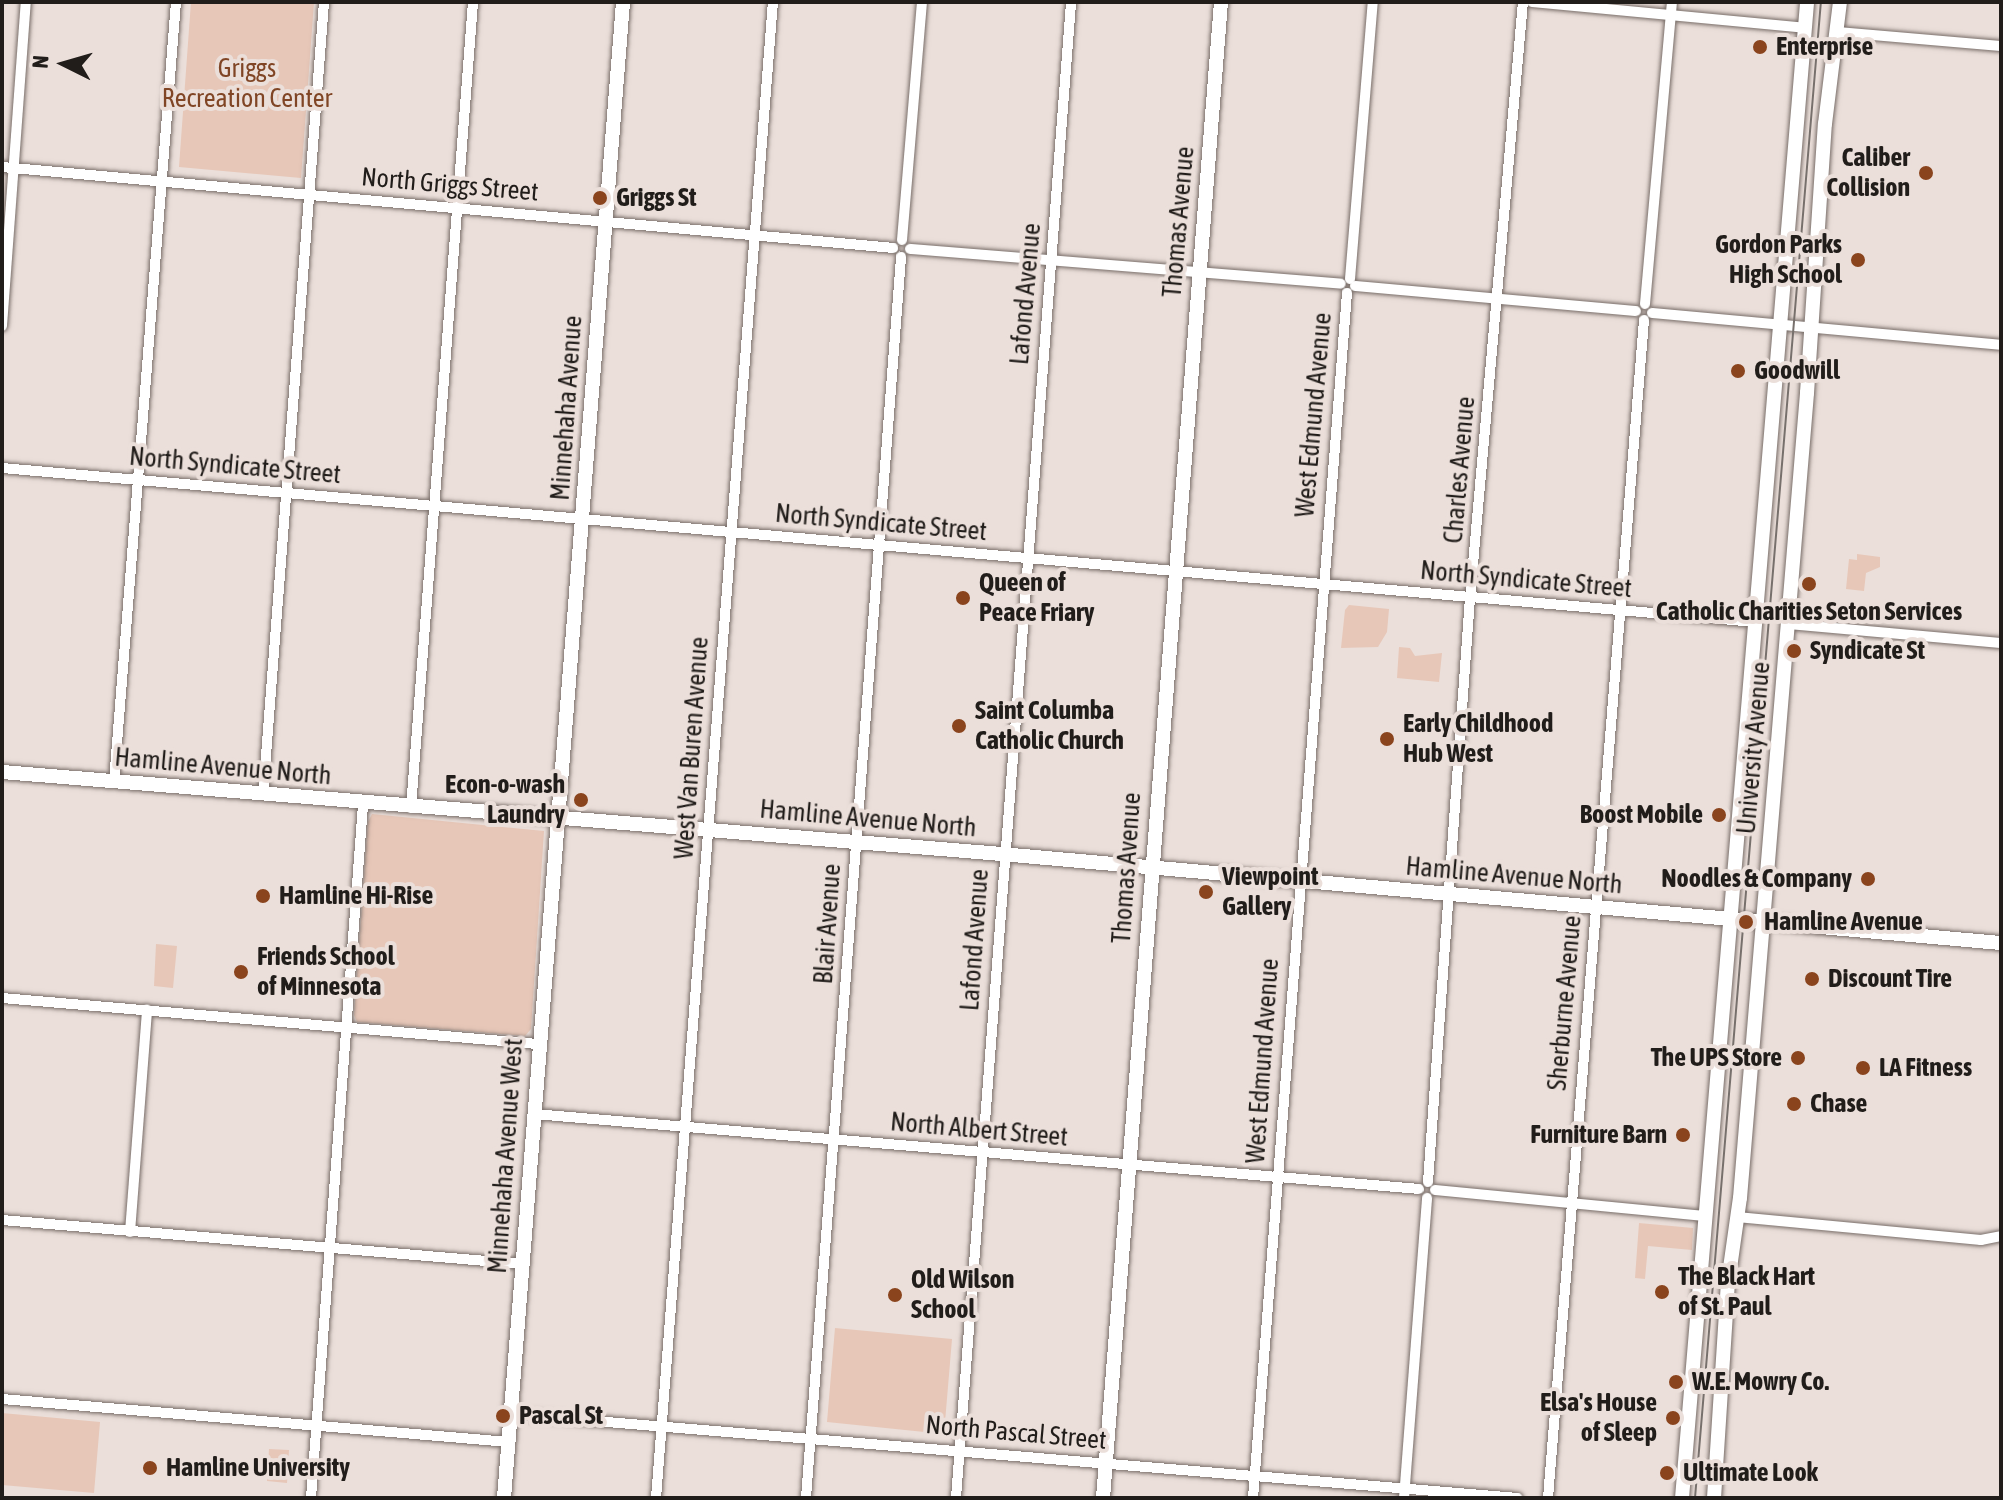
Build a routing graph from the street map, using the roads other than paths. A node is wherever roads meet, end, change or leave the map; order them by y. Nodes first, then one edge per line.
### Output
1 (26, 2) edge
2 (176, 2) edge
3 (324, 2) edge
4 (473, 2) edge
5 (623, 2) edge
6 (773, 2) edge
7 (922, 2) edge
8 (1071, 2) edge
9 (1221, 2) edge
10 (1373, 2) edge
11 (1523, 2) edge
12 (1532, 2) edge
13 (1672, 2) edge
14 (1807, 2) edge
15 (1840, 2) edge
16 (1671, 14) junction
17 (1805, 28) junction
18 (1837, 32) junction
19 (2001, 46) edge
20 (2, 167) edge
21 (15, 168) junction
22 (161, 182) junction
23 (310, 194) junction
24 (458, 208) junction
25 (605, 222) junction
26 (754, 235) junction
27 (902, 240) junction
28 (893, 248) junction
29 (906, 253) junction
30 (1051, 260) junction
31 (1199, 274) junction
32 (1348, 285) junction
33 (1497, 299) junction
34 (1644, 312) junction
35 (1781, 324) junction
36 (2, 326) edge
37 (1812, 327) junction
38 (2001, 345) edge
39 (2, 468) edge
40 (139, 480) junction
41 (287, 493) junction
42 (435, 506) junction
43 (582, 519) junction
44 (731, 532) junction
45 (879, 545) junction
46 (1027, 558) junction
47 (1175, 571) junction
48 (1322, 584) junction
49 (1470, 598) junction
50 (1619, 610) junction
51 (1756, 622) junction
52 (1788, 624) junction
53 (2001, 643) edge
54 (2, 772) edge
55 (114, 781) junction
56 (263, 795) junction
57 (363, 804) junction
58 (411, 808) junction
59 (558, 819) junction
60 (708, 829) junction
61 (856, 842) junction
62 (1003, 854) junction
63 (1151, 868) junction
64 (1299, 881) junction
65 (1451, 893) junction
66 (1595, 908) junction
67 (1730, 920) junction
68 (1763, 924) junction
69 (2001, 943) edge
70 (2, 998) edge
71 (147, 1010) junction
72 (346, 1028) junction
73 (538, 1044) junction
74 (534, 1114) junction
75 (685, 1126) junction
76 (834, 1139) junction
77 (983, 1151) junction
78 (1129, 1165) junction
79 (1276, 1178) junction
80 (1428, 1190) junction
81 (1571, 1204) junction
82 (1705, 1216) junction
83 (1737, 1217) junction
84 (2, 1220) edge
85 (130, 1232) junction
86 (2001, 1236) edge
87 (330, 1248) junction
88 (522, 1264) junction
89 (2, 1399) edge
90 (511, 1414) junction
91 (662, 1424) junction
92 (317, 1425) junction
93 (810, 1437) junction
94 (509, 1442) junction
95 (960, 1451) junction
96 (1106, 1463) junction
97 (1255, 1475) junction
98 (1404, 1493) edge
99 (311, 1498) edge
100 (504, 1498) edge
101 (656, 1498) edge
102 (806, 1498) edge
103 (956, 1498) edge
104 (1103, 1498) edge
105 (1253, 1498) edge
106 (1517, 1498) edge
107 (1548, 1498) edge
108 (1682, 1498) edge
109 (1714, 1498) edge

1 - 21 street
2 - 22 street
3 - 23 street
4 - 24 street
5 - 25 street, Minnehaha Avenue
6 - 26 street, West Van Buren Avenue
7 - 27 street
8 - 30 street, Lafond Avenue
9 - 31 street, Thomas Avenue
10 - 32 street, West Edmund Avenue
11 - 33 street, Charles Avenue
12 - 16 street
13 - 16 street, Sherburne Avenue
14 - 17 street, University Avenue
15 - 18 street, University Avenue
16 - 17 street
16 - 34 street, Sherburne Avenue
17 - 35 street, University Avenue
18 - 19 street
18 - 37 street, University Avenue
20 - 21 street, North Griggs Street
21 - 22 street, North Griggs Street
21 - 36 street
22 - 23 street, North Griggs Street
22 - 40 street
23 - 24 street, North Griggs Street
23 - 41 street
24 - 25 street, North Griggs Street
24 - 42 street
25 - 26 street, North Griggs Street
25 - 43 street, Minnehaha Avenue
26 - 28 street, North Griggs Street
26 - 44 street, West Van Buren Avenue
27 - 28 street
27 - 29 street
28 - 29 street
29 - 30 street
29 - 45 street, Blair Avenue
30 - 31 street
30 - 46 street, Lafond Avenue
31 - 32 street
31 - 47 street, Thomas Avenue
32 - 33 street
32 - 48 street, West Edmund Avenue
33 - 34 street
33 - 49 street, Charles Avenue
34 - 35 street
34 - 50 street, Sherburne Avenue
35 - 37 street
35 - 51 street, University Avenue
37 - 38 street
37 - 52 street, University Avenue
39 - 40 street, North Syndicate Street
40 - 41 street, North Syndicate Street
40 - 55 street
41 - 42 street, North Syndicate Street
41 - 56 street
42 - 43 street, North Syndicate Street
42 - 58 street
43 - 44 street, North Syndicate Street
43 - 59 street, Minnehaha Avenue
44 - 45 street, North Syndicate Street
44 - 60 street, West Van Buren Avenue
45 - 46 street, North Syndicate Street
45 - 61 street, Blair Avenue
46 - 47 street, North Syndicate Street
46 - 62 street, Lafond Avenue
47 - 48 street, North Syndicate Street
47 - 63 street, Thomas Avenue
48 - 49 street, North Syndicate Street
48 - 64 street, West Edmund Avenue
49 - 50 street, North Syndicate Street
49 - 65 street, Charles Avenue
50 - 51 street, North Syndicate Street
50 - 66 street, Sherburne Avenue
51 - 67 street, University Avenue
52 - 53 street
52 - 68 street, University Avenue
54 - 55 street, Hamline Avenue North
55 - 56 street, Hamline Avenue North
56 - 57 street, Hamline Avenue North
57 - 58 street, Hamline Avenue North
57 - 72 street
58 - 59 street, Hamline Avenue North
59 - 60 street, Hamline Avenue North
59 - 73 street, Minnehaha Avenue West
60 - 61 street, Hamline Avenue North
60 - 75 street, West Van Buren Avenue
61 - 62 street, Hamline Avenue North
61 - 76 street, Blair Avenue
62 - 63 street, Hamline Avenue North
62 - 77 street, Lafond Avenue
63 - 64 street, Hamline Avenue North
63 - 78 street, Thomas Avenue
64 - 65 street, Hamline Avenue North
64 - 79 street, West Edmund Avenue
65 - 66 street, Hamline Avenue North
65 - 80 street, Charles Avenue
66 - 67 street, Hamline Avenue North
66 - 81 street, Sherburne Avenue
67 - 68 street, Hamline Avenue North
67 - 82 street, University Avenue
68 - 69 street
68 - 83 street, University Avenue
70 - 71 street
71 - 72 street
71 - 85 street
72 - 73 street
72 - 87 street
73 - 74 street, Minnehaha Avenue West
74 - 75 street, North Albert Street
74 - 88 street, Minnehaha Avenue West
75 - 76 street, North Albert Street
75 - 91 street, West Van Buren Avenue
76 - 77 street, North Albert Street
76 - 93 street, Blair Avenue
77 - 78 street, North Albert Street
77 - 95 street, Lafond Avenue
78 - 79 street, North Albert Street
78 - 96 street, Thomas Avenue
79 - 80 street, North Albert Street
79 - 97 street, West Edmund Avenue
80 - 81 street, North Albert Street
80 - 98 street, Charles Avenue
81 - 82 street, North Albert Street
81 - 107 street, Sherburne Avenue
82 - 108 street, University Avenue
83 - 86 street
83 - 109 street, University Avenue
84 - 85 street
85 - 87 street
87 - 88 street
87 - 92 street
88 - 90 street, Minnehaha Avenue West
89 - 92 street
90 - 91 street, North Pascal Street
90 - 94 street, Minnehaha Avenue West
91 - 93 street, North Pascal Street
91 - 101 street, West Van Buren Avenue
92 - 94 street
92 - 99 street
93 - 95 street, North Pascal Street
93 - 102 street, Blair Avenue
94 - 100 street, Minnehaha Avenue West
95 - 96 street, North Pascal Street
95 - 103 street, Lafond Avenue
96 - 97 street, North Pascal Street
96 - 104 street, Thomas Avenue
97 - 98 street, North Pascal Street
97 - 105 street, West Edmund Avenue
98 - 106 street, North Pascal Street

